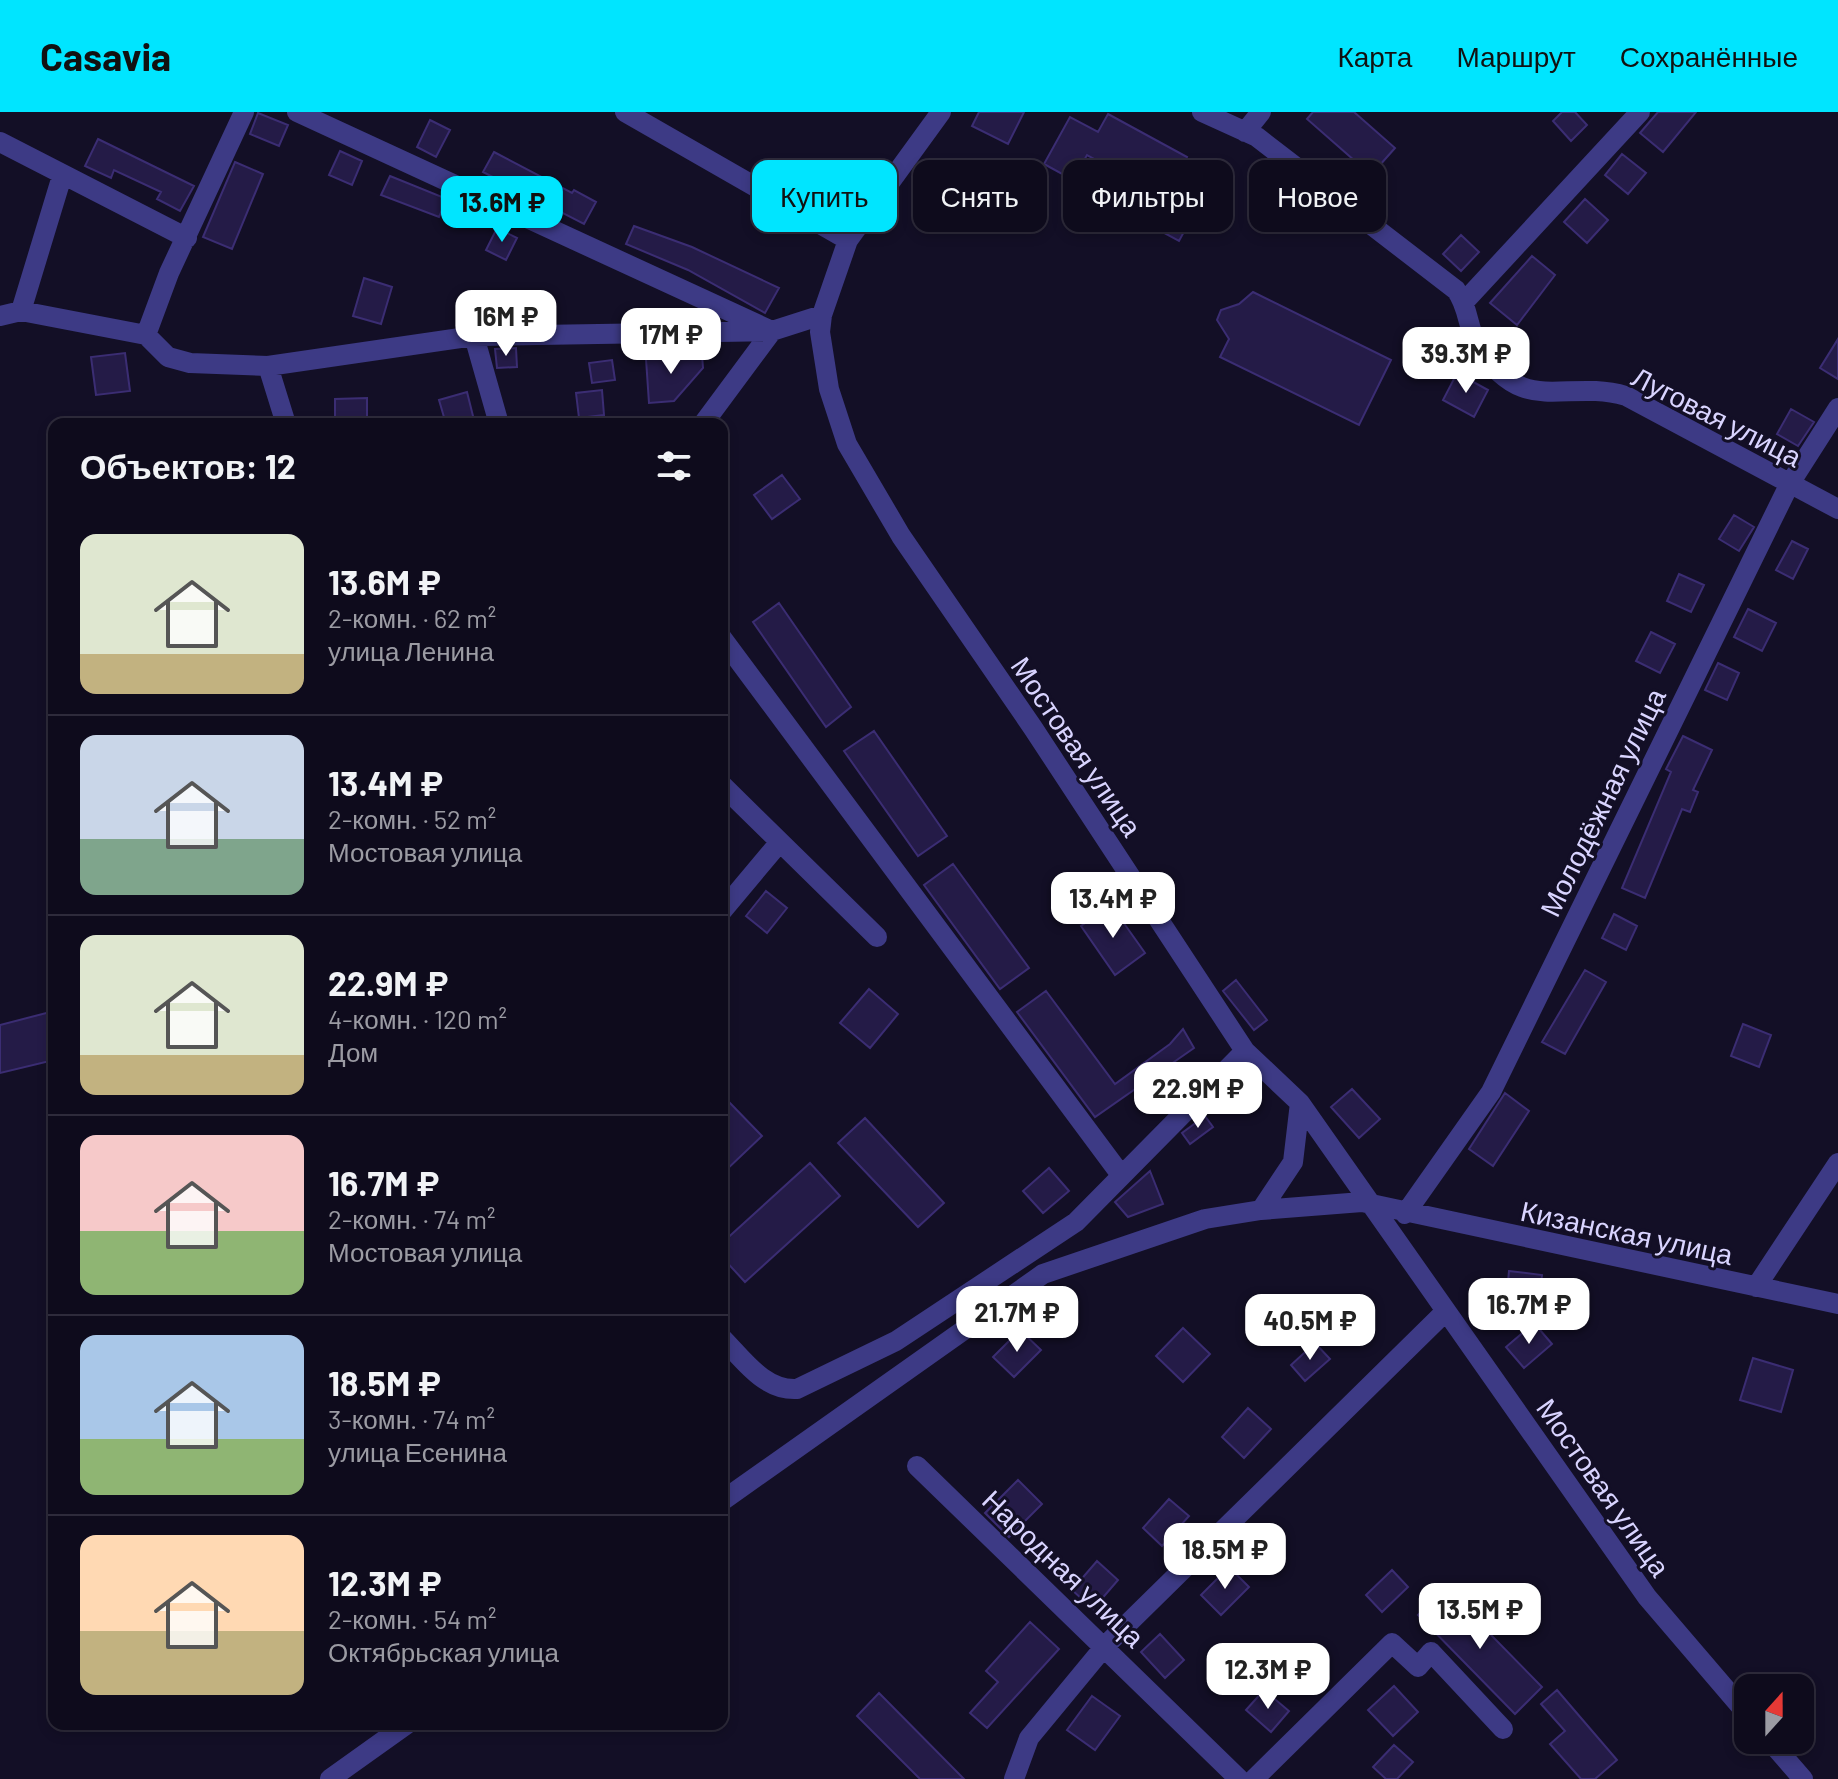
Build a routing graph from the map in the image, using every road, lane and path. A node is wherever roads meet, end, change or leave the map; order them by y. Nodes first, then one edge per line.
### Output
1 (244, 112) edge
2 (297, 112) edge
3 (625, 112) edge
4 (941, 112) edge
5 (1202, 112) edge
6 (1261, 112) edge
7 (1640, 112) edge
8 (1245, 132) junction
9 (0, 142) edge
10 (62, 176) junction
11 (187, 238) junction
12 (848, 240) junction
13 (1465, 301) junction
14 (21, 311) junction
15 (822, 315) junction
16 (0, 316) edge
17 (772, 331) junction
18 (146, 335) junction
19 (474, 336) junction
20 (268, 366) junction
21 (1838, 408) edge
22 (284, 418) edge
23 (497, 418) edge
24 (707, 418) edge
25 (1789, 485) junction
26 (1838, 509) edge
27 (728, 646) edge
28 (728, 791) edge
29 (779, 843) junction
30 (728, 904) edge
31 (877, 937) dead end
32 (1245, 1051) junction
33 (1300, 1103) junction
34 (1838, 1163) edge
35 (1121, 1175) junction
36 (1372, 1205) junction
37 (1261, 1210) junction
38 (1405, 1214) junction
39 (1756, 1287) junction
40 (1838, 1304) edge
41 (1446, 1311) junction
42 (728, 1344) edge
43 (917, 1466) dead end
44 (728, 1497) edge
45 (1105, 1646) junction
46 (1734, 1699) edge
47 (1503, 1729) dead end
48 (399, 1730) edge
49 (1781, 1754) edge
50 (330, 1779) edge
51 (1014, 1779) edge
52 (1239, 1779) edge
53 (1254, 1779) edge
54 (1803, 1779) edge

1 - 11 street
2 - 17 street
3 - 12 street
4 - 12 street, Мостовая улица
5 - 8 street
6 - 8 street
7 - 13 street
8 - 13 street
9 - 10 street
10 - 11 street
10 - 14 street
11 - 18 street
12 - 15 street, Мостовая улица
13 - 25 street, Луговая улица
14 - 16 street
14 - 18 street
15 - 17 street
15 - 32 street, Мостовая улица
17 - 19 street
17 - 24 street
18 - 20 street
19 - 20 street
19 - 23 street
20 - 22 street
21 - 25 street, Молодёжная улица
25 - 26 street, Луговая улица
25 - 38 street, Молодёжная улица
27 - 35 street
28 - 29 street
29 - 30 street
29 - 31 street
32 - 33 street, Мостовая улица
32 - 35 street
33 - 36 street, Мостовая улица
33 - 37 street
34 - 39 street
35 - 42 street
36 - 37 street, Кизанская улица
36 - 38 street, Кизанская улица
36 - 41 street, Мостовая улица
37 - 44 street, Кизанская улица
38 - 39 street, Кизанская улица
39 - 40 street, Кизанская улица
41 - 45 street
41 - 46 street, Мостовая улица
43 - 45 street, Народная улица
45 - 51 street
45 - 52 street, Народная улица
47 - 53 street
48 - 50 street
49 - 54 street

